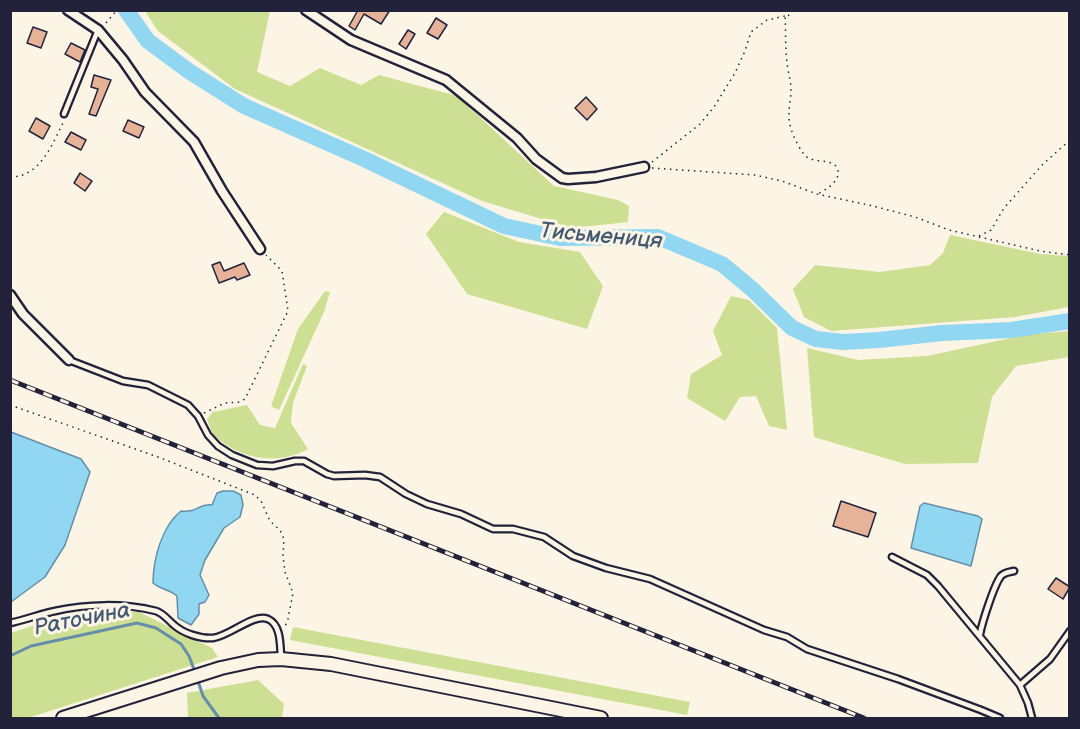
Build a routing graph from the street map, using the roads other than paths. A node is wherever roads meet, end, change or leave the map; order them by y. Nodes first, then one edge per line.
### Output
1 (69, 10) edge
2 (306, 10) edge
3 (98, 30) junction
4 (64, 114) road end
5 (644, 167) road end
6 (260, 249) road end
7 (10, 295) edge
8 (69, 360) joint
9 (892, 557) dead end
10 (1014, 572) dead end
11 (10, 623) edge
12 (1070, 631) edge
13 (980, 634) junction
14 (281, 659) junction
15 (1020, 685) junction
16 (63, 718) edge
17 (601, 718) edge
18 (1000, 718) edge
19 (1032, 718) edge

1 - 3 street
2 - 5 street
3 - 4 lane
3 - 6 street
7 - 8 street
8 - 18 lane
9 - 13 lane
10 - 13 lane
11 - 14 lane
12 - 15 lane
13 - 15 lane
14 - 16 main road
14 - 17 main road
15 - 19 lane

